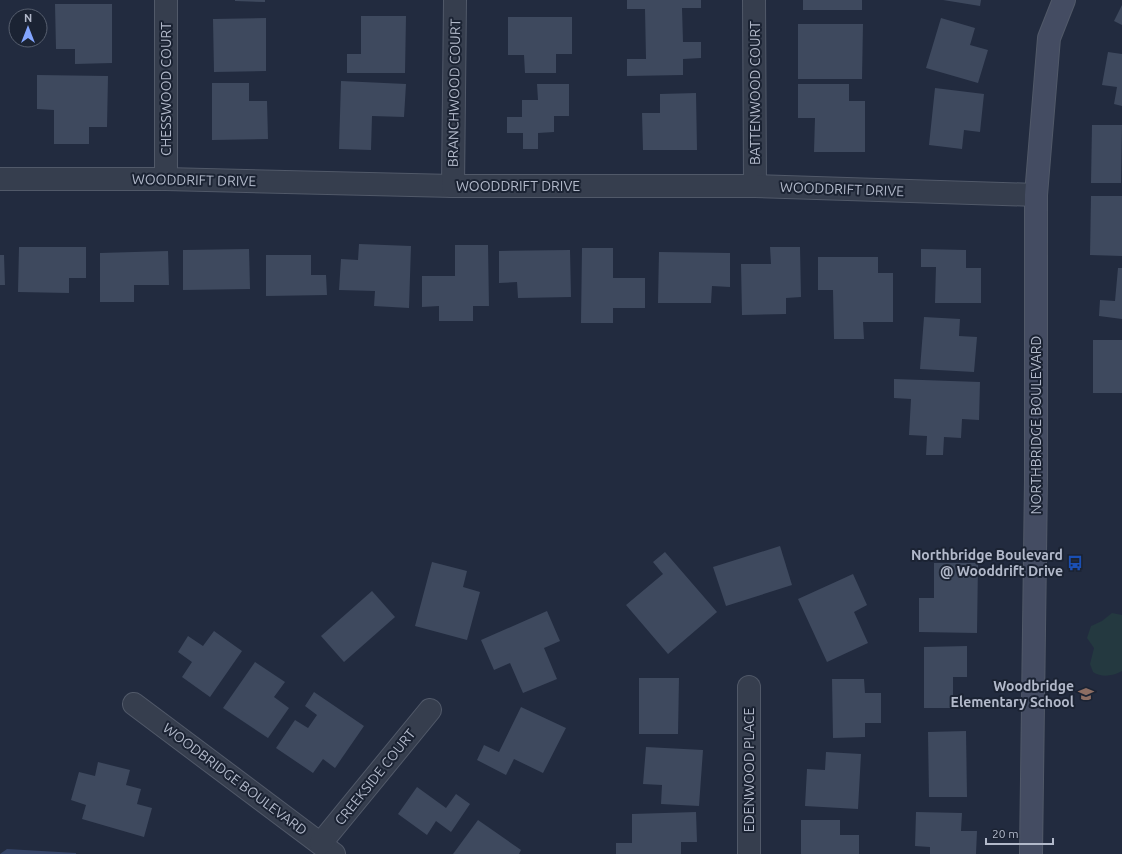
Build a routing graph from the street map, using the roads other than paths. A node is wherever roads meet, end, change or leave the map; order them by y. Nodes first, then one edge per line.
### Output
1 (166, 0) edge
2 (455, 0) edge
3 (754, 0) edge
4 (1064, 0) edge
5 (0, 179) edge
6 (166, 179) junction
7 (453, 186) junction
8 (755, 186) junction
9 (1036, 195) junction
10 (750, 687) dead end
11 (134, 704) dead end
12 (430, 710) dead end
13 (328, 849) edge
14 (750, 854) edge
15 (1031, 854) edge

1 - 6 street, CHESSWOOD COURT
2 - 7 street, BRANCHWOOD COURT
3 - 8 street, BATTENWOOD COURT
4 - 9 street, NORTHBRIDGE BOULEVARD
5 - 6 street, WOODDRIFT DRIVE
6 - 7 street, WOODDRIFT DRIVE
7 - 8 street, WOODDRIFT DRIVE
8 - 9 street, WOODDRIFT DRIVE
9 - 15 street, NORTHBRIDGE BOULEVARD
10 - 14 street, EDENWOOD PLACE
11 - 13 street, WOODBRIDGE BOULEVARD
12 - 13 street, CREEKSIDE COURT

